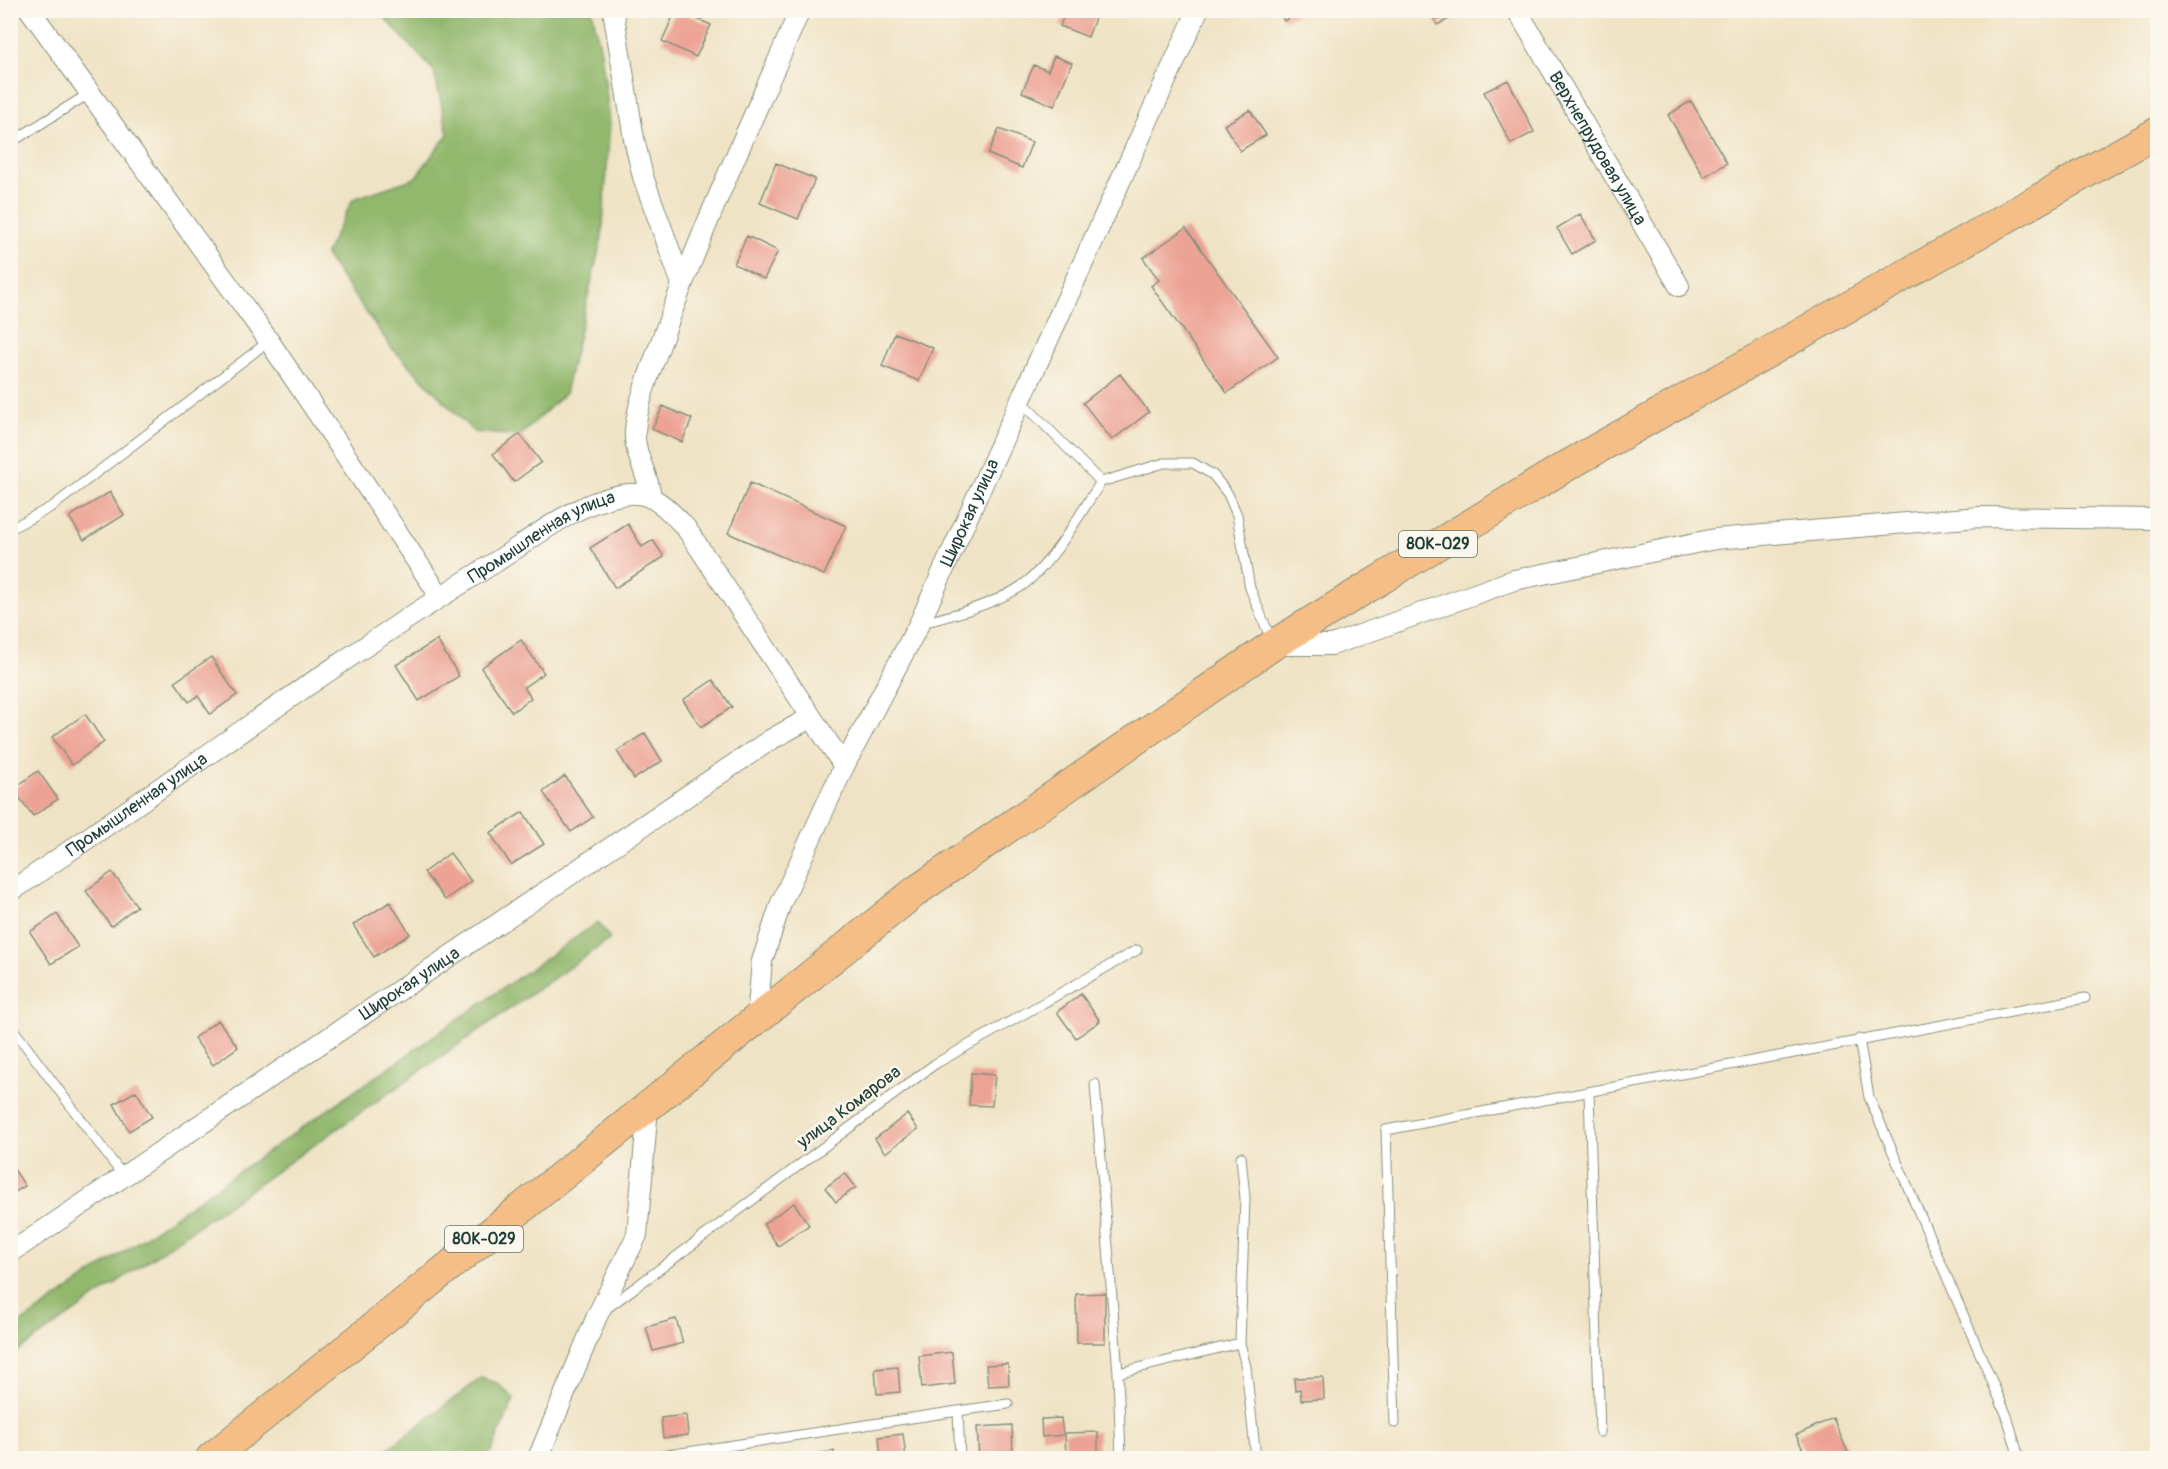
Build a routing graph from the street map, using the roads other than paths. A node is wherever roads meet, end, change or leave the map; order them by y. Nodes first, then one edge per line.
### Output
1 (30, 10) edge
2 (614, 10) edge
3 (800, 10) edge
4 (1198, 10) edge
5 (1517, 10) edge
6 (90, 93) junction
7 (2157, 132) edge
8 (10, 143) edge
9 (682, 284) junction
10 (1679, 286) dead end
11 (269, 341) junction
12 (1021, 401) junction
13 (1101, 482) junction
14 (651, 497) junction
15 (2157, 519) edge
16 (10, 529) edge
17 (440, 596) junction
18 (919, 624) junction
19 (1273, 645) junction
20 (810, 718) junction
21 (844, 766) junction
22 (10, 892) edge
23 (1137, 950) dead end
24 (2085, 999) dead end
25 (757, 1018) junction
26 (10, 1025) edge
27 (1859, 1039) junction
28 (1095, 1084) dead end
29 (1589, 1092) junction
30 (648, 1107) junction
31 (1241, 1157) dead end
32 (124, 1177) junction
33 (10, 1253) edge
34 (597, 1316) junction
35 (1240, 1343) junction
36 (1118, 1373) junction
37 (1008, 1404) dead end
38 (958, 1411) junction
39 (1395, 1423) dead end
40 (1600, 1432) dead end
41 (211, 1458) edge
42 (538, 1458) edge
43 (648, 1458) edge
44 (960, 1458) edge
45 (1121, 1458) edge
46 (1256, 1458) edge
47 (2019, 1458) edge

1 - 6 street
2 - 9 street
3 - 9 street
4 - 12 street, Широкая улица
5 - 10 street, Верхнепрудовая улица
6 - 8 lane
6 - 11 street
7 - 19 main road, 80К-029
9 - 14 street
11 - 16 lane
11 - 17 street
12 - 13 lane
12 - 18 street, Широкая улица
13 - 18 lane
13 - 19 lane
14 - 17 street, Промышленная улица
14 - 20 street
15 - 19 street
17 - 22 street, Промышленная улица
18 - 21 street, Широкая улица
19 - 25 main road, 80К-029
20 - 21 street
20 - 32 street, Широкая улица
21 - 25 street, Широкая улица
23 - 34 lane, улица Комарова
24 - 27 lane
25 - 30 main road, 80К-029
26 - 32 lane
27 - 29 lane
27 - 47 lane
28 - 36 lane
29 - 39 lane
29 - 40 lane
30 - 34 street
30 - 41 main road, 80К-029
31 - 35 lane
32 - 33 street, Широкая улица
34 - 42 street
35 - 36 lane
35 - 46 lane
36 - 45 lane
37 - 38 lane
38 - 43 lane
38 - 44 lane

